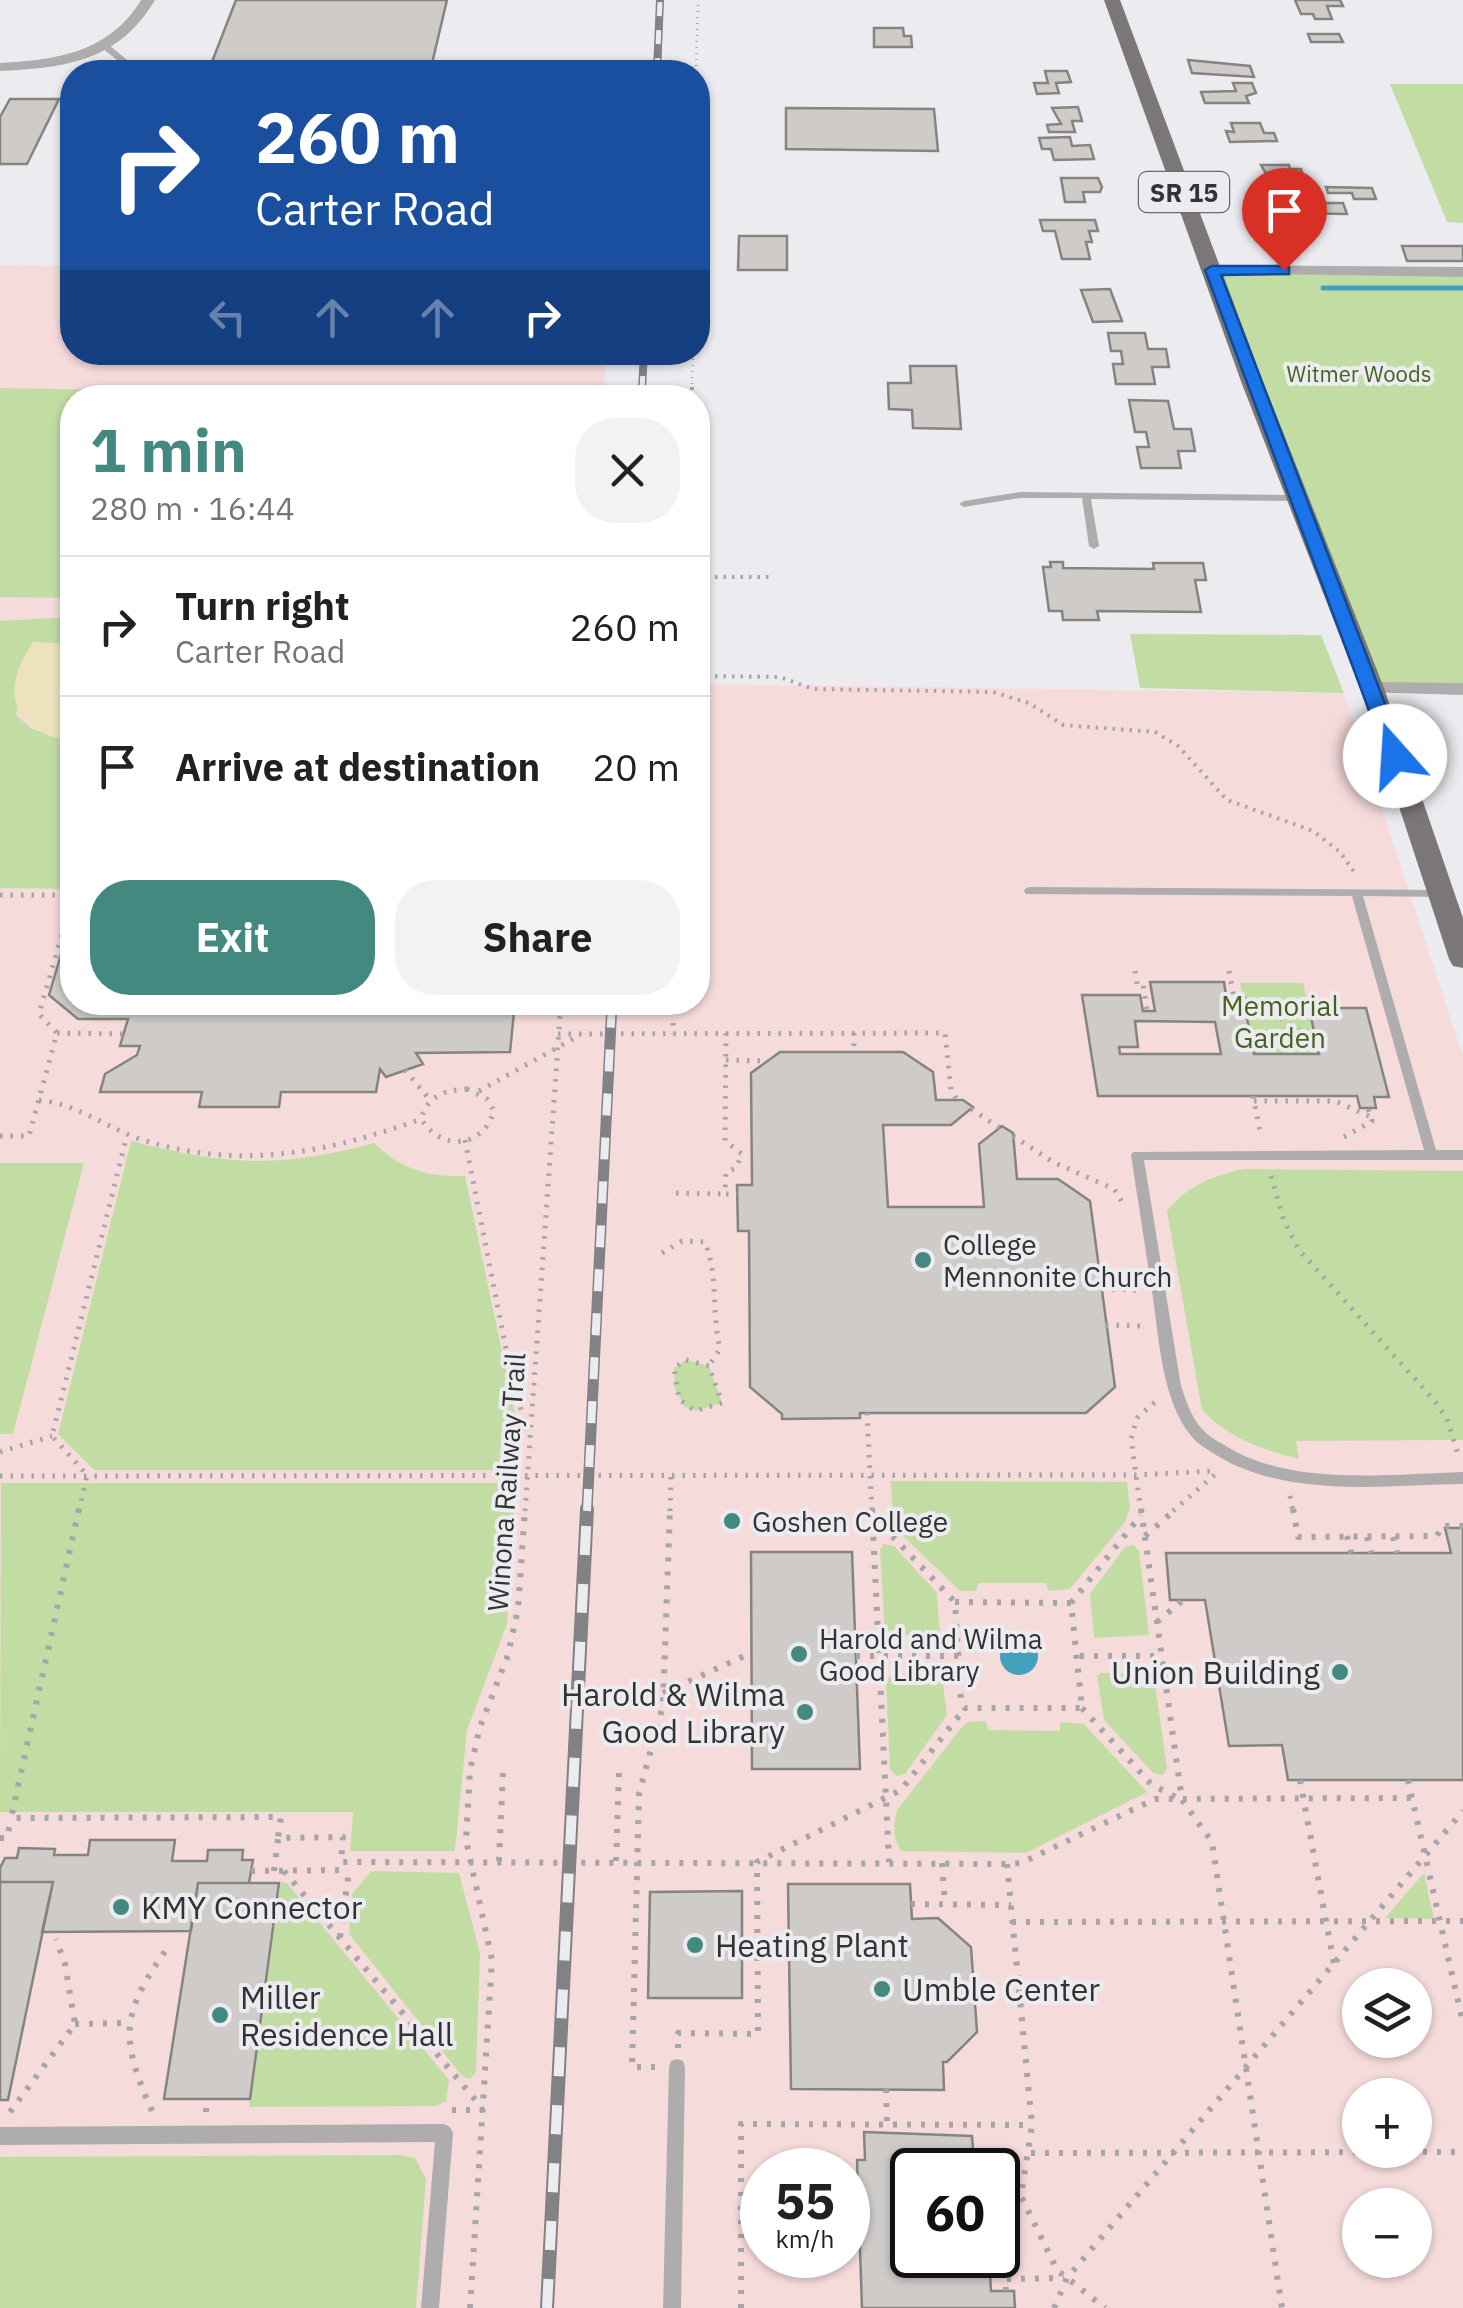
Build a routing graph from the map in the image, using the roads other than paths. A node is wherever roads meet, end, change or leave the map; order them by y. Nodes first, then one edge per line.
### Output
1 (148, 0) edge
2 (1112, 0) edge
3 (106, 46) junction
4 (63, 60) edge
5 (122, 60) edge
6 (60, 61) edge
7 (1, 69) edge
8 (1212, 270) junction
9 (1463, 272) edge
10 (1086, 496) junction
11 (1297, 498) junction
12 (964, 504) dead end
13 (1094, 546) dead end
14 (1372, 688) junction
15 (1463, 689) edge
16 (1030, 891) dead end
17 (1361, 892) junction
18 (1442, 893) junction
19 (1463, 959) edge
20 (1431, 1154) junction
21 (1463, 1155) edge
22 (1463, 1476) edge
23 (677, 2066) road end
24 (0, 2136) edge
25 (430, 2308) edge
26 (672, 2308) edge

1 - 3 street
2 - 8 main road, SR 15
3 - 4 street
3 - 5 lane
6 - 7 street
8 - 9 street
8 - 11 main road, SR 15
10 - 11 lane
10 - 12 lane
10 - 13 lane
11 - 14 main road, SR 15
14 - 15 street
14 - 18 main road, SR 15
16 - 17 lane
17 - 18 lane
17 - 20 lane
18 - 19 main road, SR 15
20 - 21 lane
20 - 22 lane
23 - 26 lane
24 - 25 lane

